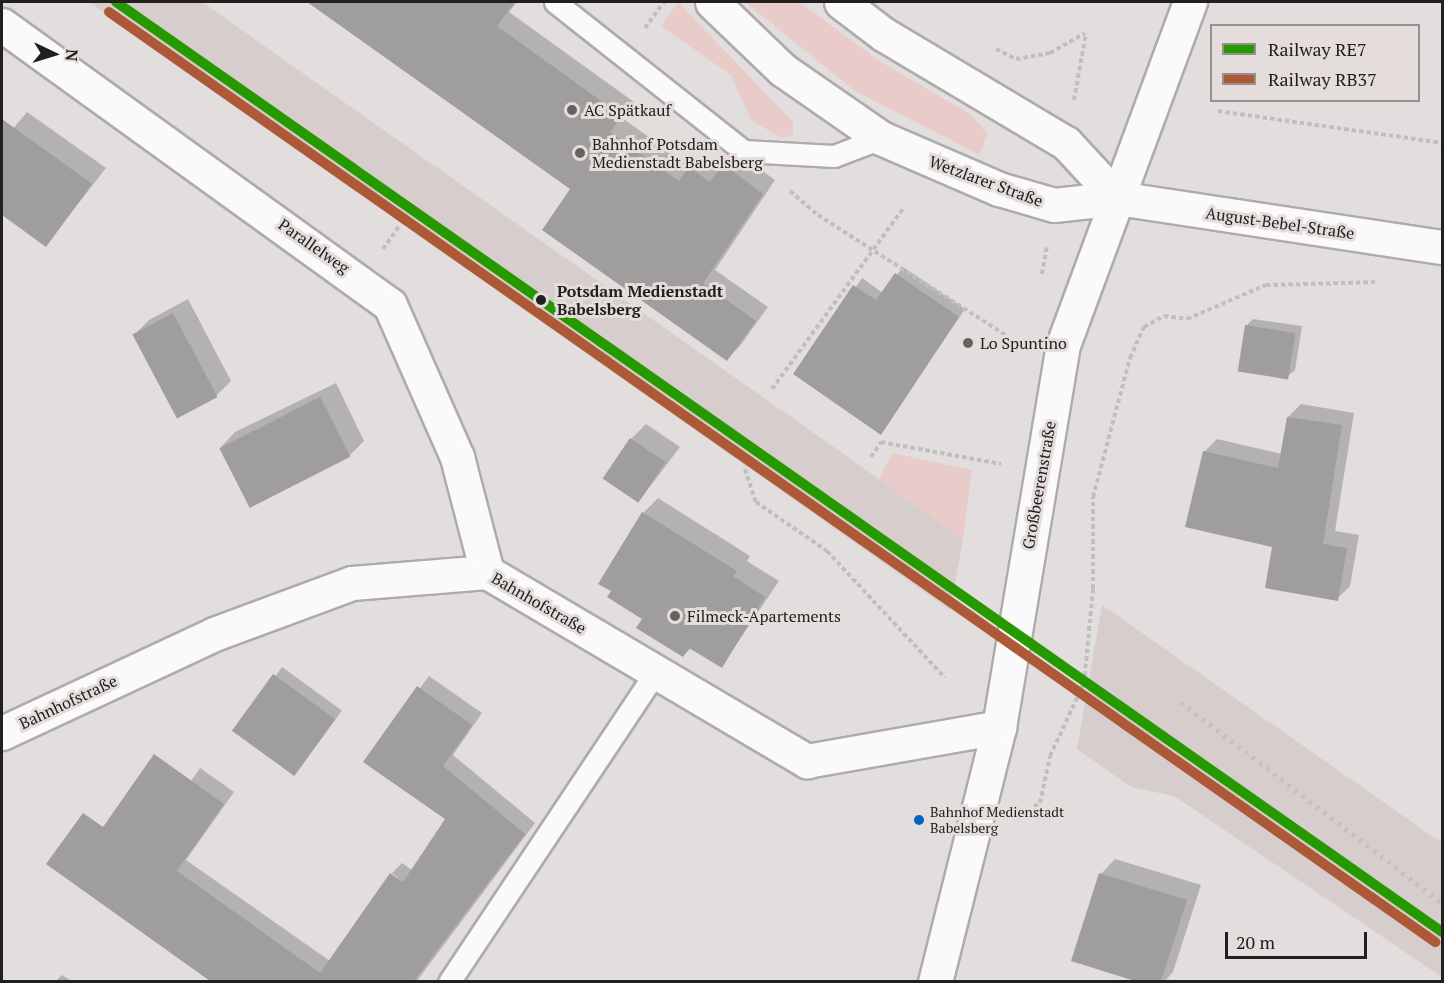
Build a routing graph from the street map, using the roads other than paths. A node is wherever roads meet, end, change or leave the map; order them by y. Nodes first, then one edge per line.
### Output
1 (555, 2) edge
2 (711, 2) edge
3 (842, 2) edge
4 (1190, 2) edge
5 (2, 25) edge
6 (881, 138) junction
7 (1117, 198) junction
8 (1443, 247) edge
9 (487, 572) junction
10 (656, 672) junction
11 (999, 727) junction
12 (2, 733) edge
13 (449, 981) edge
14 (935, 981) edge

1 - 6 lane
2 - 6 street, Wetzlarer Straße
3 - 7 street
4 - 7 street, Großbeerenstraße
5 - 9 street, Parallelweg
6 - 7 street, Wetzlarer Straße
7 - 8 street, August-Bebel-Straße
7 - 11 street, Großbeerenstraße
9 - 10 street, Bahnhofstraße
9 - 12 street, Bahnhofstraße
10 - 11 street, Bahnhofstraße
10 - 13 lane
11 - 14 street, Großbeerenstraße

